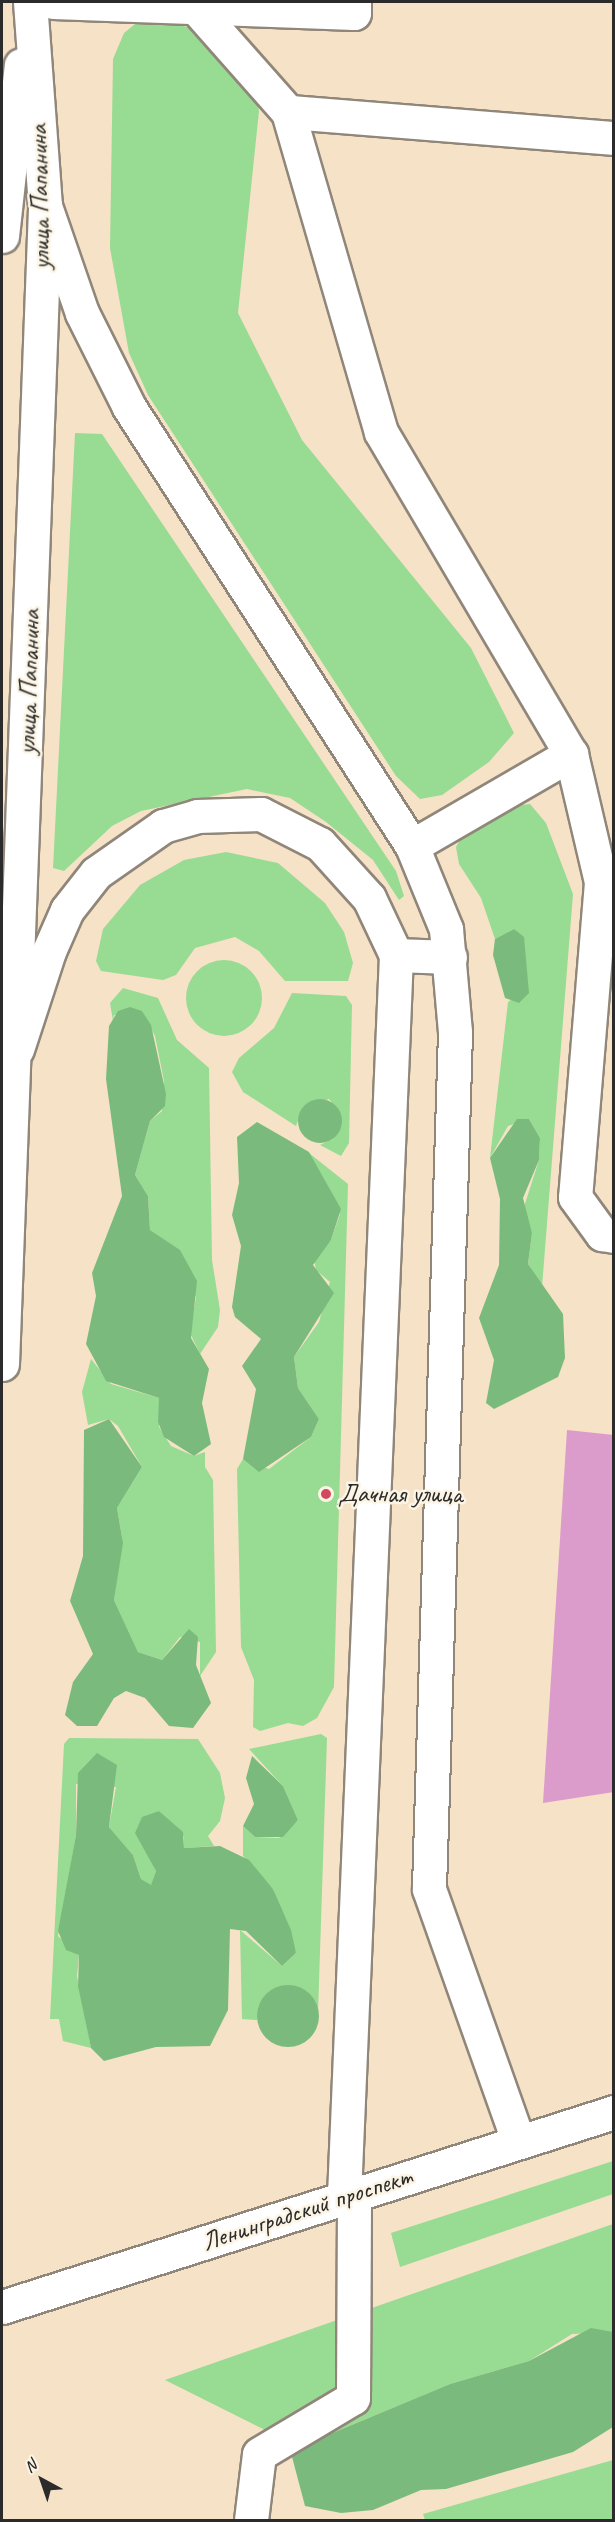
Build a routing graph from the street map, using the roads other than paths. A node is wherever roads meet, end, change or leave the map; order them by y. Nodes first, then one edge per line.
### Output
1 (30, 2) edge
2 (53, 2) edge
3 (354, 2) edge
4 (196, 8) junction
5 (288, 112) junction
6 (614, 138) edge
7 (2, 201) edge
8 (45, 206) junction
9 (2, 236) edge
10 (571, 754) junction
11 (412, 846) junction
12 (396, 955) junction
13 (450, 957) junction
14 (17, 1048) junction
15 (610, 1242) edge
16 (2, 1364) edge
17 (614, 2112) edge
18 (519, 2141) junction
19 (349, 2195) junction
20 (2, 2307) edge
21 (250, 2520) edge

1 - 7 main road, улица Папанина
1 - 8 main road, улица Папанина
2 - 4 main road
3 - 4 main road
4 - 5 main road
5 - 6 main road
5 - 10 main road
7 - 9 main road, улица Папанина
8 - 11 main road
8 - 14 main road, улица Папанина
10 - 11 main road
10 - 15 main road
11 - 13 main road
12 - 13 main road
12 - 14 main road
12 - 19 main road
13 - 18 main road
14 - 16 main road, улица Папанина
17 - 18 main road, Ленинградский проспект
18 - 19 main road, Ленинградский проспект
19 - 20 main road, Ленинградский проспект
19 - 21 main road

